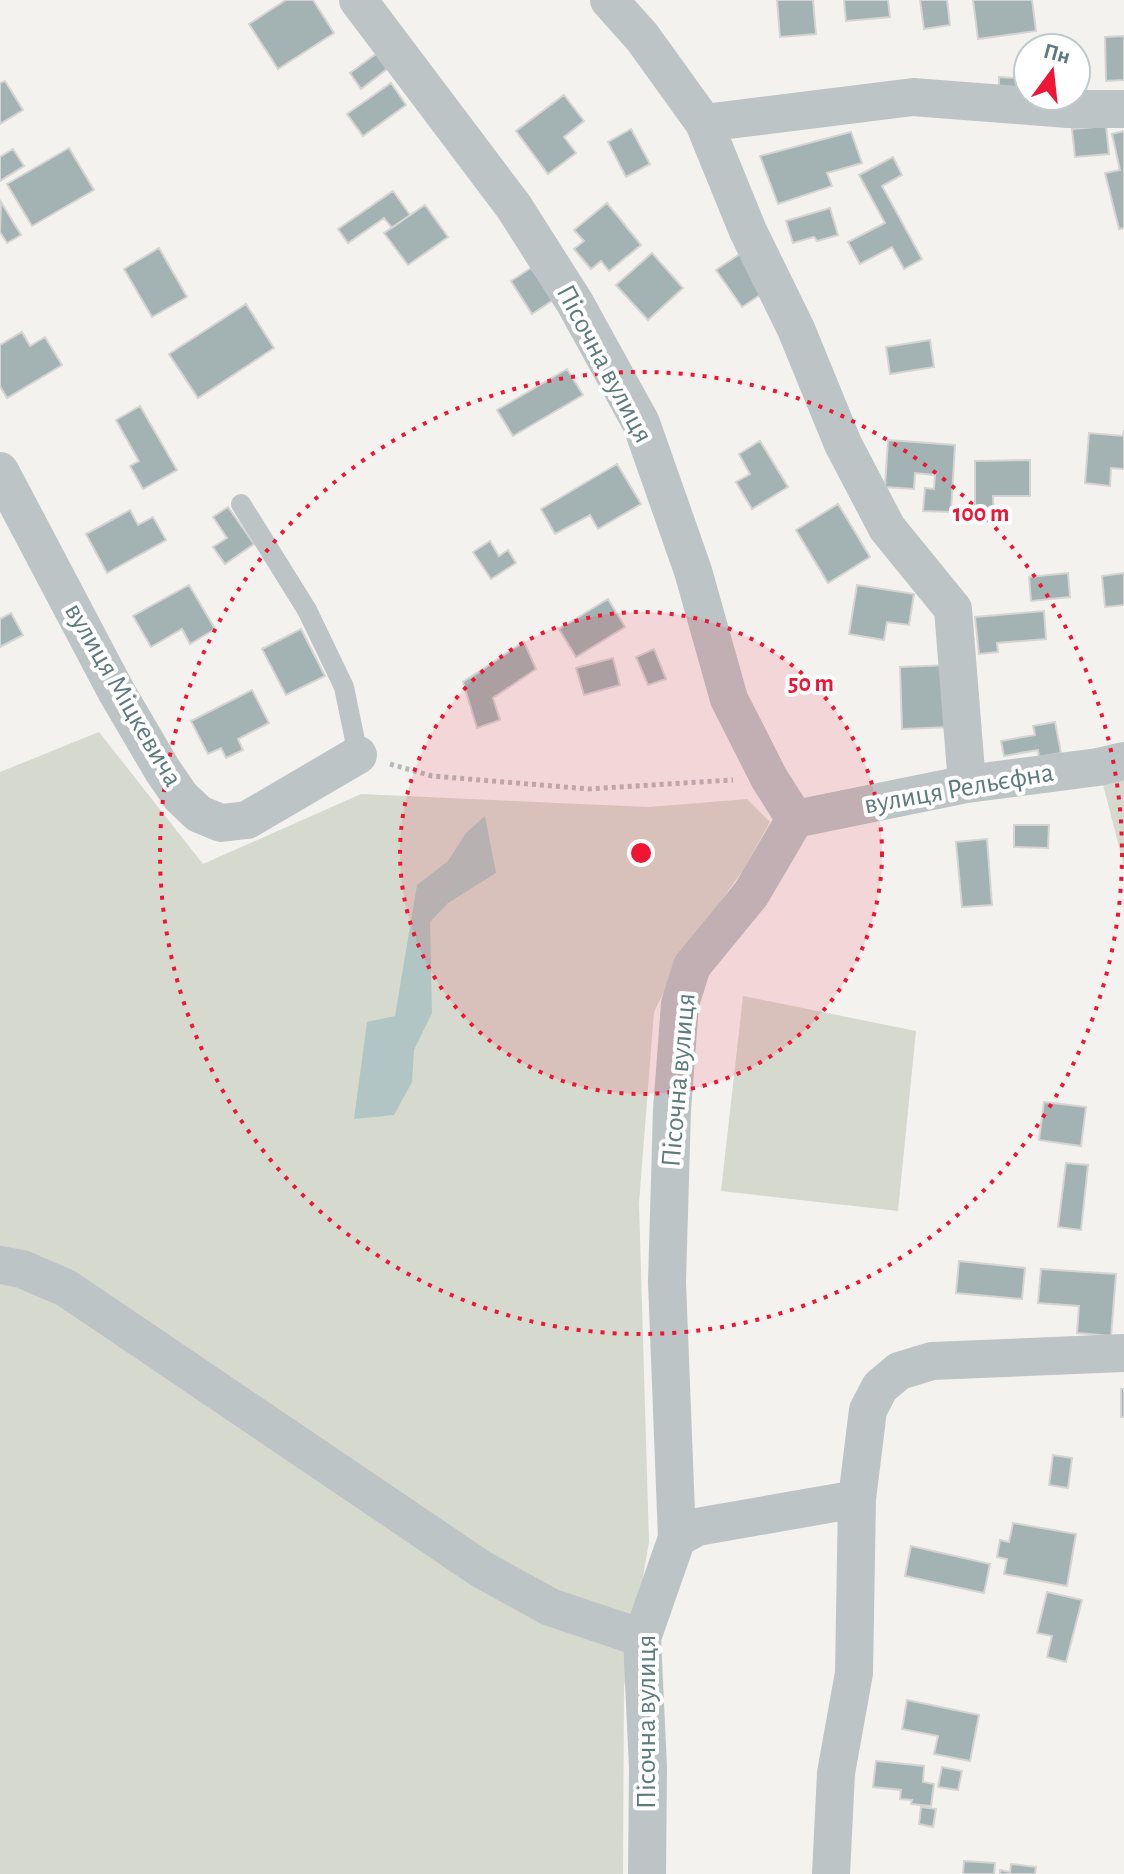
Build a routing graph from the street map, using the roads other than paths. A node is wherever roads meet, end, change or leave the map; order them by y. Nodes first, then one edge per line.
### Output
1 (358, 0) edge
2 (609, 0) edge
3 (1124, 109) edge
4 (704, 123) junction
5 (0, 471) edge
6 (241, 504) dead end
7 (358, 755) joint
8 (1124, 761) edge
9 (967, 784) junction
10 (795, 819) junction
11 (0, 1265) edge
12 (1124, 1353) edge
13 (857, 1499) junction
14 (677, 1538) junction
15 (642, 1638) junction
16 (647, 1874) edge
17 (831, 1874) edge

1 - 10 street, Пісочна вулиця
2 - 4 street
3 - 4 street
4 - 9 street
5 - 7 street, вулиця Міцкевича
6 - 7 lane
8 - 9 street, вулиця Рельєфна
9 - 10 street, вулиця Рельєфна
10 - 14 street, Пісочна вулиця
11 - 15 street
12 - 13 street
13 - 14 street
13 - 17 street
14 - 15 street, Пісочна вулиця
15 - 16 street, Пісочна вулиця

